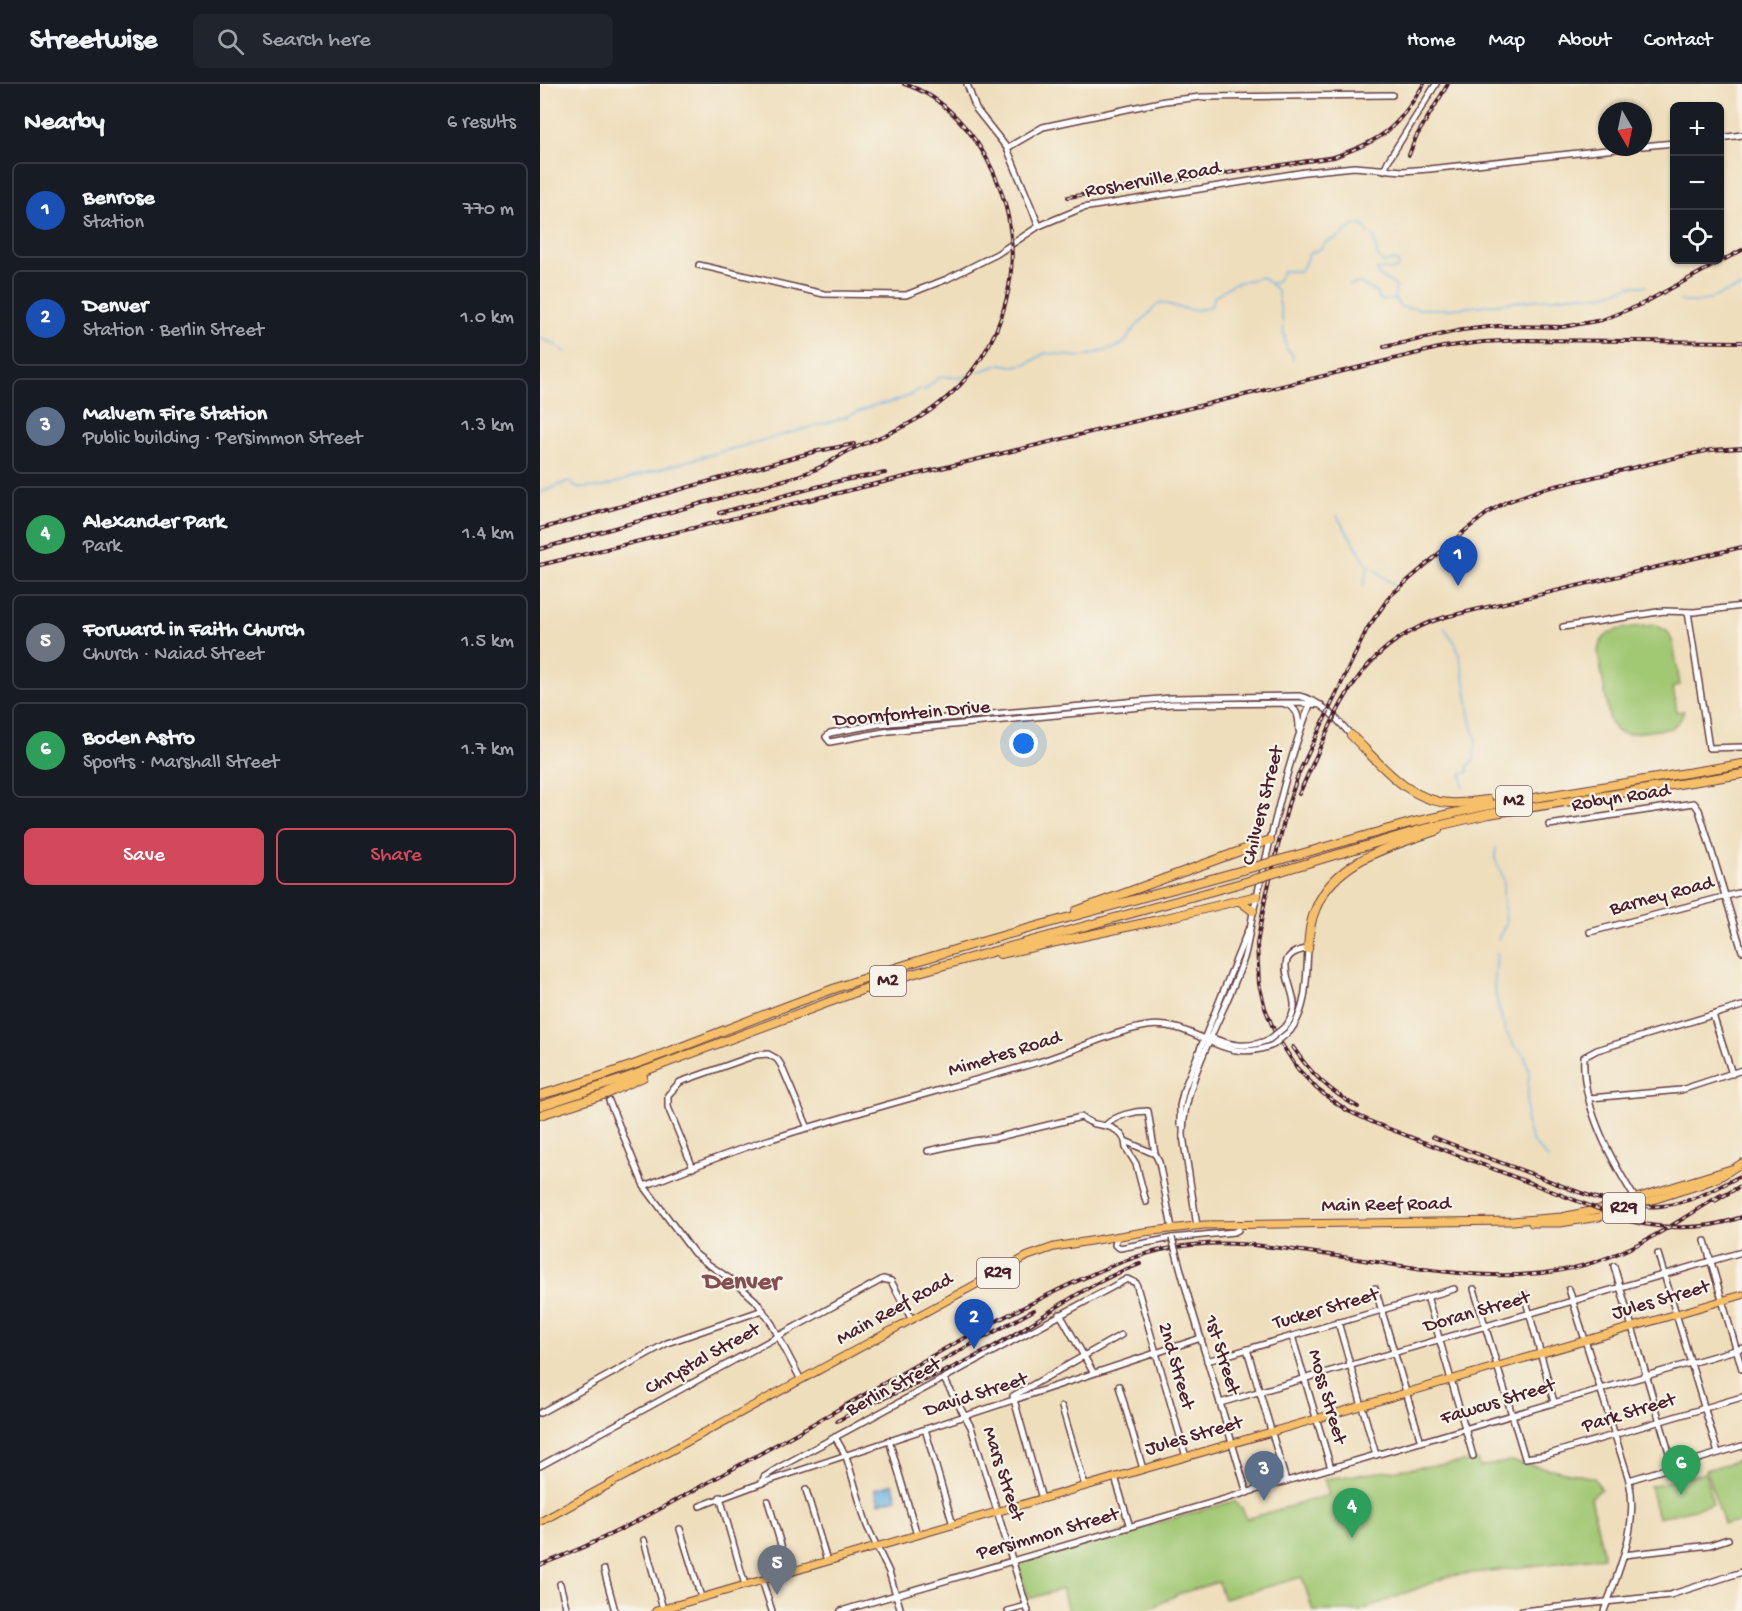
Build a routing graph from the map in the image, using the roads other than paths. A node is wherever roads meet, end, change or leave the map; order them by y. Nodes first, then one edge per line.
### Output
1 (967, 84) edge
2 (1436, 84) edge
3 (1392, 95) dead end
4 (1742, 135) edge
5 (1724, 137) edge
6 (1670, 143) edge
7 (1652, 145) edge
8 (1007, 148) junction
9 (1598, 151) edge
10 (1384, 170) junction
11 (1039, 226) junction
12 (699, 265) dead end
13 (1742, 606) edge
14 (1688, 612) junction
15 (1563, 627) dead end
16 (1312, 701) junction
17 (1283, 703) junction
18 (1298, 734) junction
19 (1352, 735) joint
20 (1742, 747) edge
21 (1742, 764) edge
22 (1742, 775) edge
23 (1553, 798) junction
24 (1549, 825) dead end
25 (1270, 840) junction
26 (1742, 892) edge
27 (1257, 896) junction
28 (1725, 896) junction
29 (1240, 901) junction
30 (1253, 911) junction
31 (1028, 930) junction
32 (1590, 932) dead end
33 (1308, 949) junction
34 (1742, 951) edge
35 (923, 970) junction
36 (1742, 1006) edge
37 (1713, 1015) junction
38 (1288, 1028) junction
39 (729, 1039) junction
40 (1207, 1039) junction
41 (1742, 1070) edge
42 (1732, 1074) junction
43 (540, 1095) edge
44 (1590, 1098) junction
45 (609, 1101) dead end
46 (540, 1106) edge
47 (540, 1115) edge
48 (1106, 1125) junction
49 (808, 1128) junction
50 (1125, 1141) junction
51 (928, 1151) dead end
52 (1155, 1154) junction
53 (1742, 1163) edge
54 (693, 1168) junction
55 (644, 1186) junction
56 (1637, 1201) junction
57 (1146, 1202) dead end
58 (1239, 1224) junction
59 (1197, 1226) junction
60 (1172, 1228) junction
61 (1116, 1237) junction
62 (1172, 1238) junction
63 (1705, 1241) dead end
64 (1742, 1252) edge
65 (1658, 1254) dead end
66 (1711, 1261) junction
67 (1614, 1266) dead end
68 (1664, 1275) junction
69 (1136, 1283) joint
70 (1375, 1288) dead end
71 (1569, 1288) dead end
72 (1621, 1288) junction
73 (1454, 1289) dead end
74 (1474, 1289) dead end
75 (1524, 1294) dead end
76 (1742, 1295) edge
77 (1427, 1296) junction
78 (1723, 1300) junction
79 (1573, 1301) junction
80 (763, 1310) junction
81 (1381, 1310) junction
82 (1676, 1313) junction
83 (1060, 1314) junction
84 (1530, 1314) junction
85 (912, 1320) junction
86 (1338, 1323) junction
87 (1485, 1326) junction
88 (1632, 1327) junction
89 (1121, 1335) dead end
90 (1292, 1335) junction
91 (778, 1336) junction
92 (1201, 1338) junction
93 (1440, 1340) junction
94 (1585, 1340) junction
95 (1247, 1349) junction
96 (1739, 1349) edge
97 (1156, 1352) junction
98 (1395, 1352) junction
99 (1541, 1353) junction
100 (1084, 1355) junction
101 (1207, 1360) junction
102 (1692, 1362) junction
103 (1349, 1365) junction
104 (1497, 1365) junction
105 (1742, 1369) edge
106 (1093, 1372) junction
107 (1647, 1376) junction
108 (1305, 1378) junction
109 (944, 1379) junction
110 (1451, 1379) junction
111 (801, 1380) junction
112 (1028, 1386) junction
113 (1119, 1386) dead end
114 (1600, 1389) junction
115 (1260, 1392) junction
116 (1406, 1392) junction
117 (1032, 1393) junction
118 (1742, 1397) edge
119 (1012, 1400) junction
120 (1554, 1402) junction
121 (1220, 1403) junction
122 (1362, 1405) junction
123 (1062, 1407) dead end
124 (1705, 1407) junction
125 (540, 1413) edge
126 (966, 1415) junction
127 (1511, 1415) junction
128 (1317, 1419) junction
129 (1659, 1421) junction
130 (926, 1428) junction
131 (1465, 1428) junction
132 (1271, 1432) junction
133 (1613, 1435) junction
134 (835, 1437) junction
135 (889, 1440) junction
136 (1421, 1442) junction
137 (1232, 1443) junction
138 (1742, 1446) edge
139 (1718, 1453) junction
140 (1376, 1455) junction
141 (846, 1456) junction
142 (1186, 1456) junction
143 (1473, 1456) dead end
144 (540, 1466) edge
145 (1673, 1466) junction
146 (1330, 1468) junction
147 (1143, 1469) junction
148 (1115, 1477) junction
149 (1629, 1480) junction
150 (1286, 1481) junction
151 (762, 1483) junction
152 (1085, 1486) junction
153 (1264, 1488) joint
154 (806, 1490) dead end
155 (1247, 1493) junction
156 (720, 1497) junction
157 (1041, 1499) junction
158 (768, 1501) dead end
159 (700, 1506) dead end
160 (999, 1511) junction
161 (540, 1522) edge
162 (953, 1525) junction
163 (1130, 1527) junction
164 (680, 1529) dead end
165 (917, 1535) junction
166 (1728, 1539) dead end
167 (644, 1540) dead end
168 (878, 1547) junction
169 (1624, 1555) junction
170 (1014, 1561) junction
171 (827, 1562) junction
172 (604, 1570) dead end
173 (789, 1572) junction
174 (1742, 1572) edge
175 (762, 1580) junction
176 (560, 1584) dead end
177 (745, 1585) junction
178 (896, 1595) junction
179 (701, 1597) junction
180 (1608, 1601) junction
181 (1027, 1608) edge
182 (659, 1610) edge
183 (567, 1611) edge
184 (615, 1611) edge
185 (772, 1611) edge
186 (841, 1611) edge
187 (901, 1611) edge
188 (1008, 1611) edge
189 (1522, 1611) edge
190 (1604, 1611) edge

1 - 8 street
2 - 10 street
3 - 8 street
4 - 5 street
6 - 7 street
8 - 11 street
9 - 10 street, Rosherville Road
10 - 11 street, Rosherville Road
11 - 12 street, Rosherville Road
13 - 14 street
14 - 15 street
14 - 20 street
16 - 17 street, Doornfontein Drive
16 - 17 street, Doornfontein Drive
16 - 18 street, Chilvers Street
16 - 19 street
17 - 18 street
18 - 25 street, Chilvers Street
19 - 23 highway
21 - 23 highway, M2
22 - 23 highway, M2
23 - 31 highway, M2, bridge
23 - 33 highway
23 - 35 highway, M2, bridge
24 - 28 street, Robyn Road
25 - 27 street, Chilvers Street
25 - 31 highway
26 - 28 street, Barney Road
27 - 29 highway
27 - 30 street, Chilvers Street
28 - 32 street, Barney Road
28 - 34 street
29 - 30 highway
29 - 35 highway
30 - 40 street, Chilvers Street
31 - 43 highway, M2
33 - 38 street
33 - 38 street
35 - 39 highway, M2
36 - 37 street
37 - 42 street
37 - 44 street
38 - 40 street, Mimetes Road, bridge
39 - 46 highway, M2
39 - 47 highway
40 - 49 street, Mimetes Road
40 - 59 street, Chilvers Street
41 - 42 street
42 - 44 street
44 - 56 street
45 - 55 street
48 - 50 street
48 - 51 street
48 - 52 street
49 - 54 street, Mimetes Road
49 - 54 street
50 - 52 street
50 - 57 street
52 - 60 street
53 - 56 main road, Main Reef Road / R29
54 - 55 street, Mimetes Road
55 - 80 street
56 - 58 main road, Main Reef Road / R29
58 - 59 main road, Main Reef Road / R29
58 - 62 street
59 - 60 main road, Main Reef Road / R29
60 - 61 main road, Main Reef Road / R29
61 - 62 street
61 - 85 main road, Main Reef Road / R29
62 - 92 street, 1st Street, bridge
63 - 66 street
64 - 66 street, Doran Street
65 - 68 street
66 - 68 street, Doran Street
66 - 78 street
67 - 72 street
68 - 72 street, Doran Street
68 - 82 street
69 - 83 street, Berlin Street
69 - 97 street, 2nd Street
70 - 81 street
71 - 79 street
72 - 79 street, Doran Street
72 - 88 street
73 - 77 street, Tucker Street
74 - 87 street
75 - 84 street
76 - 78 main road, Jules Street
77 - 81 street, Tucker Street
77 - 93 street
78 - 82 main road, Jules Street
78 - 96 street
79 - 84 street, Doran Street
79 - 94 street
80 - 91 street
80 - 125 street
81 - 86 street, Tucker Street
81 - 98 street
82 - 88 main road, Jules Street
82 - 102 street
83 - 100 street
83 - 109 street, Berlin Street
84 - 87 street, Doran Street
84 - 99 street
85 - 91 street, Chrystal Street
85 - 111 main road, Main Reef Road / R29
86 - 90 street, Tucker Street
86 - 103 street
87 - 93 street, Doran Street
87 - 104 street
88 - 94 main road, Jules Street
88 - 107 street
89 - 100 street
90 - 95 street, Tucker Street
90 - 108 street, Moss Street
91 - 111 street
91 - 144 street, Chrystal Street
92 - 97 street, David Street
92 - 101 street, 1st Street
93 - 98 street, Doran Street
93 - 110 street
94 - 99 main road, Jules Street
94 - 114 street
95 - 101 street, Tucker Street
95 - 115 street
96 - 102 street, Fawcus Street
96 - 105 street
97 - 106 street, David Street
97 - 142 street, 2nd Street
98 - 103 street, Doran Street
98 - 116 street
99 - 104 main road, Jules Street
99 - 120 street
100 - 106 street
100 - 112 street
101 - 121 street, 1st Street
102 - 107 street, Fawcus Street
102 - 124 street
103 - 108 street, Doran Street
103 - 122 street
104 - 110 main road, Jules Street
104 - 127 street
106 - 117 street, David Street
107 - 114 street, Fawcus Street
107 - 129 street
108 - 115 street, Doran Street
108 - 128 street, Moss Street
109 - 126 street, Mars Street
109 - 134 street, Berlin Street
110 - 116 main road, Jules Street
110 - 131 street
111 - 161 main road, Main Reef Road / R29
112 - 117 street
112 - 119 street
113 - 147 street
114 - 120 street, Fawcus Street
114 - 133 street
115 - 121 street, Doran Street
115 - 132 street
116 - 122 main road, Jules Street
116 - 136 street
117 - 119 street, David Street
118 - 124 street, Park Street
119 - 126 street, David Street
119 - 157 street
120 - 127 street, Fawcus Street
121 - 137 street, 1st Street
122 - 128 main road, Jules Street
122 - 140 street
123 - 152 street
124 - 129 street, Park Street
124 - 139 street
126 - 130 street, David Street
126 - 160 street, Mars Street
127 - 131 street, Fawcus Street
127 - 133 street, Park Street
128 - 132 main road, Jules Street
128 - 146 street, Moss Street
129 - 133 street, Park Street
129 - 145 street
130 - 135 street, David Street
130 - 162 street
131 - 136 street, Fawcus Street
131 - 143 street
132 - 137 main road, Jules Street
132 - 150 street
133 - 149 street
134 - 141 street
134 - 151 street, Berlin Street
135 - 141 street, David Street
135 - 165 street
136 - 140 street, Fawcus Street
137 - 142 main road, Jules Street
137 - 155 street, 1st Street
138 - 139 street
139 - 145 street
140 - 146 street, Fawcus Street
141 - 151 street, David Street
141 - 168 street
142 - 147 main road, Jules Street
145 - 149 street
146 - 150 street, Fawcus Street
147 - 148 main road, Jules Street
148 - 152 main road, Jules Street
148 - 163 street
149 - 169 street
150 - 153 street, Fawcus Street
151 - 156 street, Berlin Street
152 - 157 main road, Jules Street
153 - 155 street, Persimmon Street
154 - 171 street
155 - 163 street, Persimmon Street
156 - 159 street, Berlin Street
156 - 177 street
157 - 160 main road, Jules Street
158 - 173 street
160 - 162 main road, Jules Street
160 - 170 street, Mars Street
162 - 165 main road, Jules Street
163 - 170 street, Persimmon Street
164 - 179 street
165 - 168 main road, Jules Street
166 - 169 street
167 - 182 street
168 - 171 main road, Jules Street
168 - 178 street
169 - 180 street
170 - 178 street, Persimmon Street
170 - 181 street, Mars Street
171 - 173 main road, Jules Street
172 - 184 street
173 - 175 main road, Jules Street
174 - 180 street
175 - 177 main road, Jules Street
175 - 185 street
176 - 183 street
177 - 179 main road, Jules Street
178 - 186 street, Persimmon Street
178 - 187 street
179 - 182 main road, Jules Street
180 - 189 street
180 - 190 street
181 - 188 street

